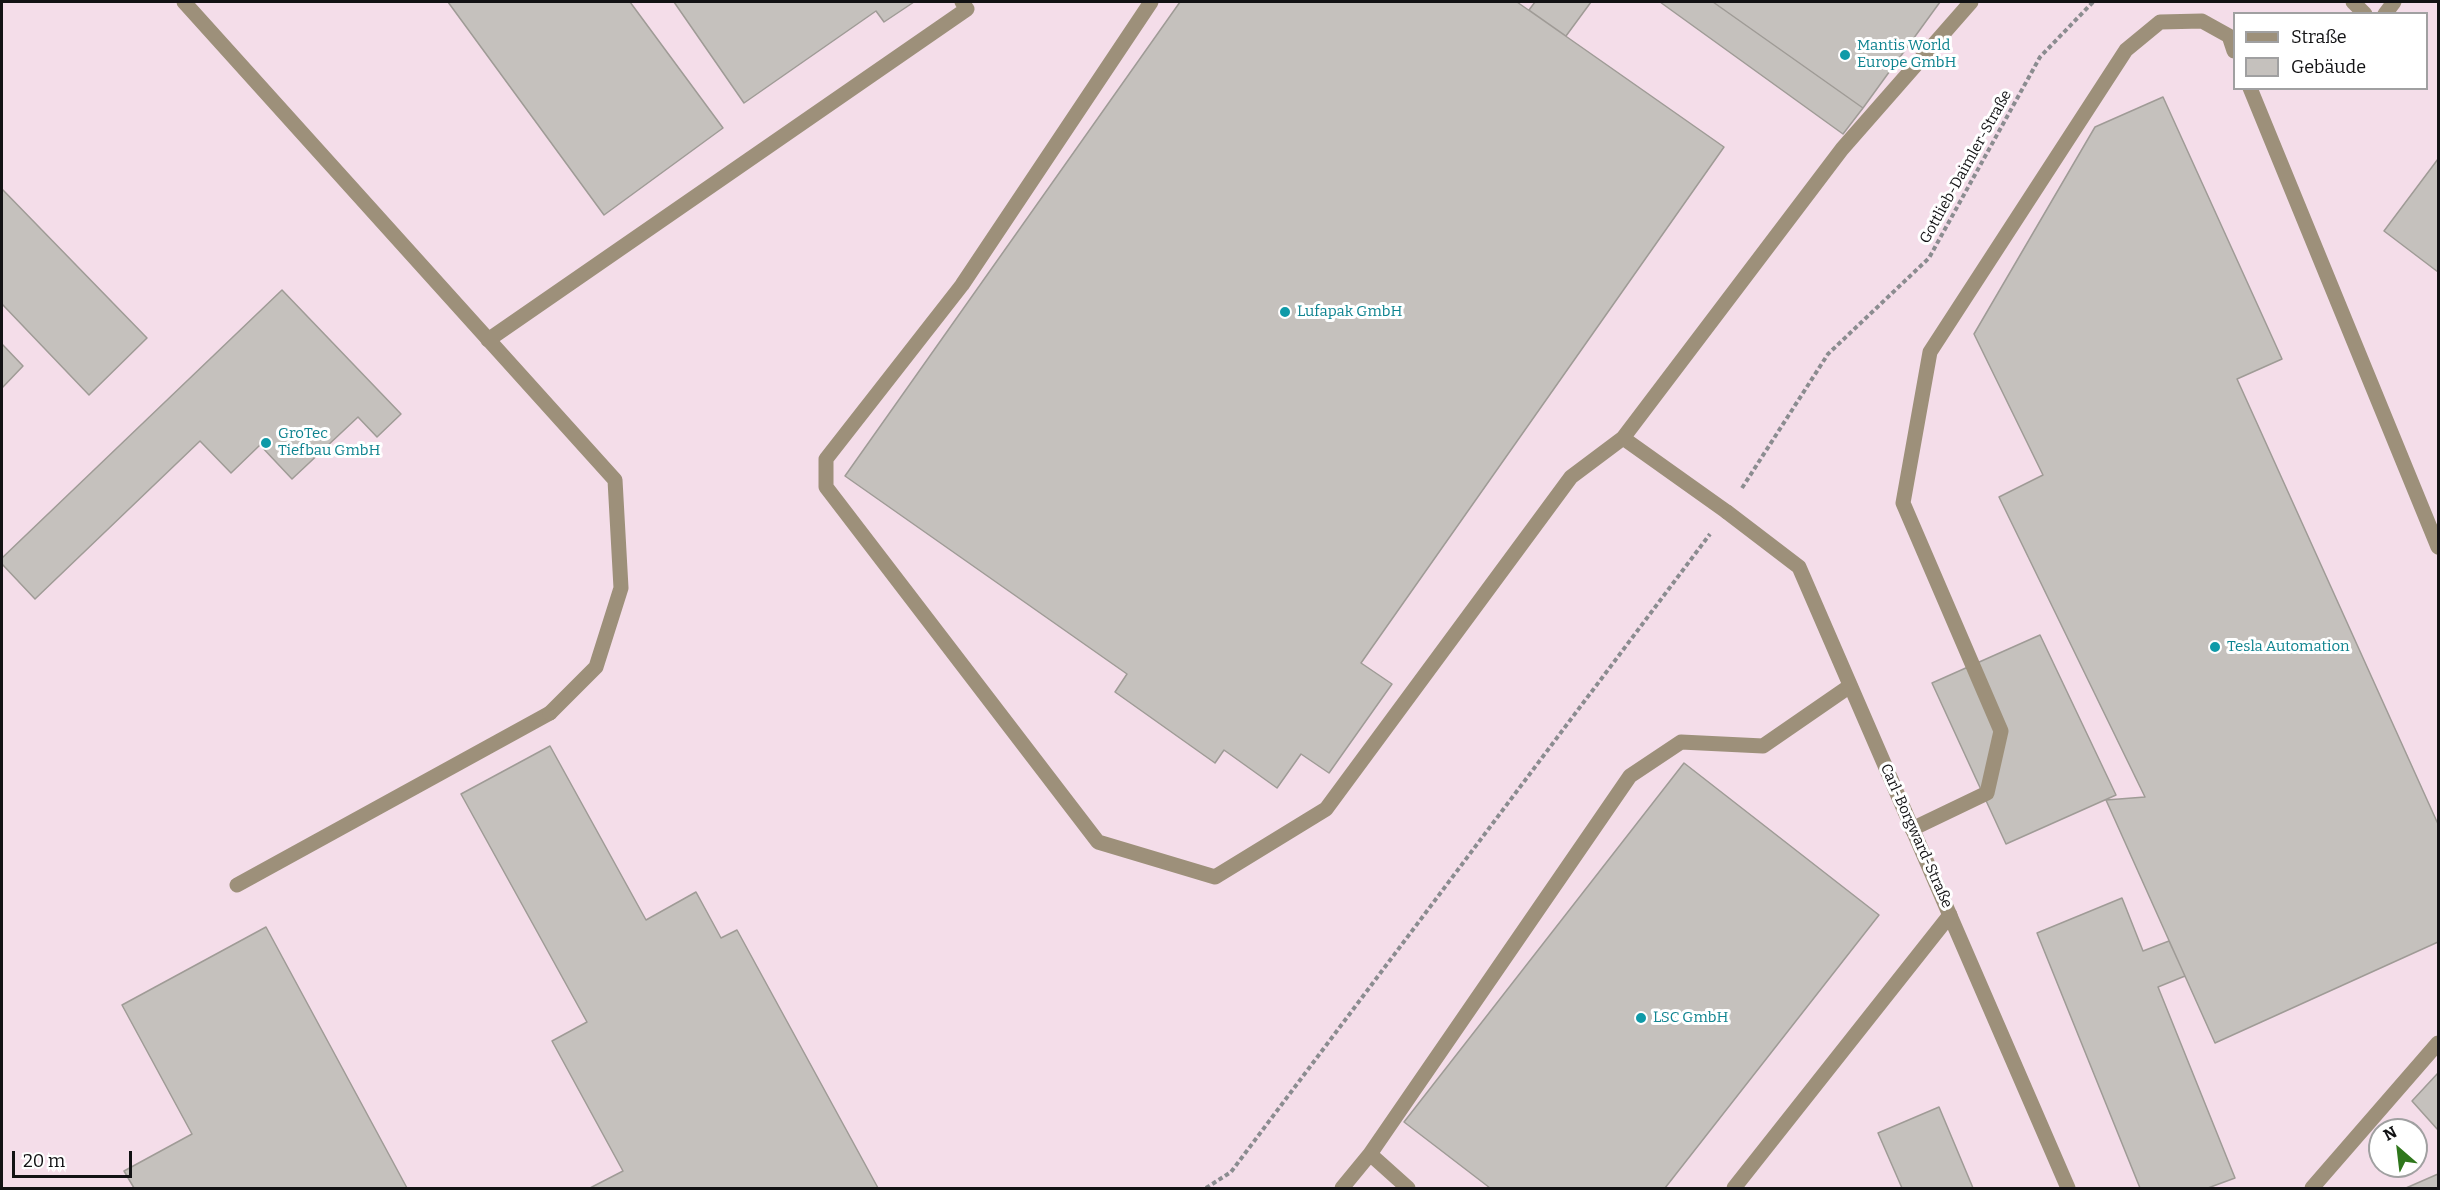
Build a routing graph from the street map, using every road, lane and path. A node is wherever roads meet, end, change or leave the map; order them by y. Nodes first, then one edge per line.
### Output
1 (184, 2) edge
2 (962, 2) edge
3 (1151, 2) edge
4 (1971, 2) edge
5 (2093, 2) edge
6 (2233, 46) edge
7 (2251, 90) edge
8 (488, 340) junction
9 (1623, 438) junction
10 (1727, 512) junction
11 (2439, 548) edge
12 (1850, 686) junction
13 (1912, 829) junction
14 (237, 885) dead end
15 (1950, 915) junction
16 (2439, 1043) edge
17 (1370, 1154) junction
18 (1206, 1188) edge
19 (1342, 1188) edge
20 (1408, 1188) edge
21 (1734, 1188) edge
22 (2068, 1188) edge
23 (2312, 1188) edge

1 - 8 street
2 - 8 street
3 - 9 street
4 - 9 street
5 - 10 path, Gottlieb-Daimler-Straße
6 - 13 street
7 - 11 street
8 - 14 street
9 - 10 street, Carl-Borgward-Straße
10 - 12 street, Carl-Borgward-Straße
10 - 18 path, Gottlieb-Daimler-Straße
12 - 13 street, Carl-Borgward-Straße
12 - 17 street
13 - 15 street, Carl-Borgward-Straße
15 - 21 street
15 - 22 street, Carl-Borgward-Straße
16 - 23 street
17 - 19 street
17 - 20 street

